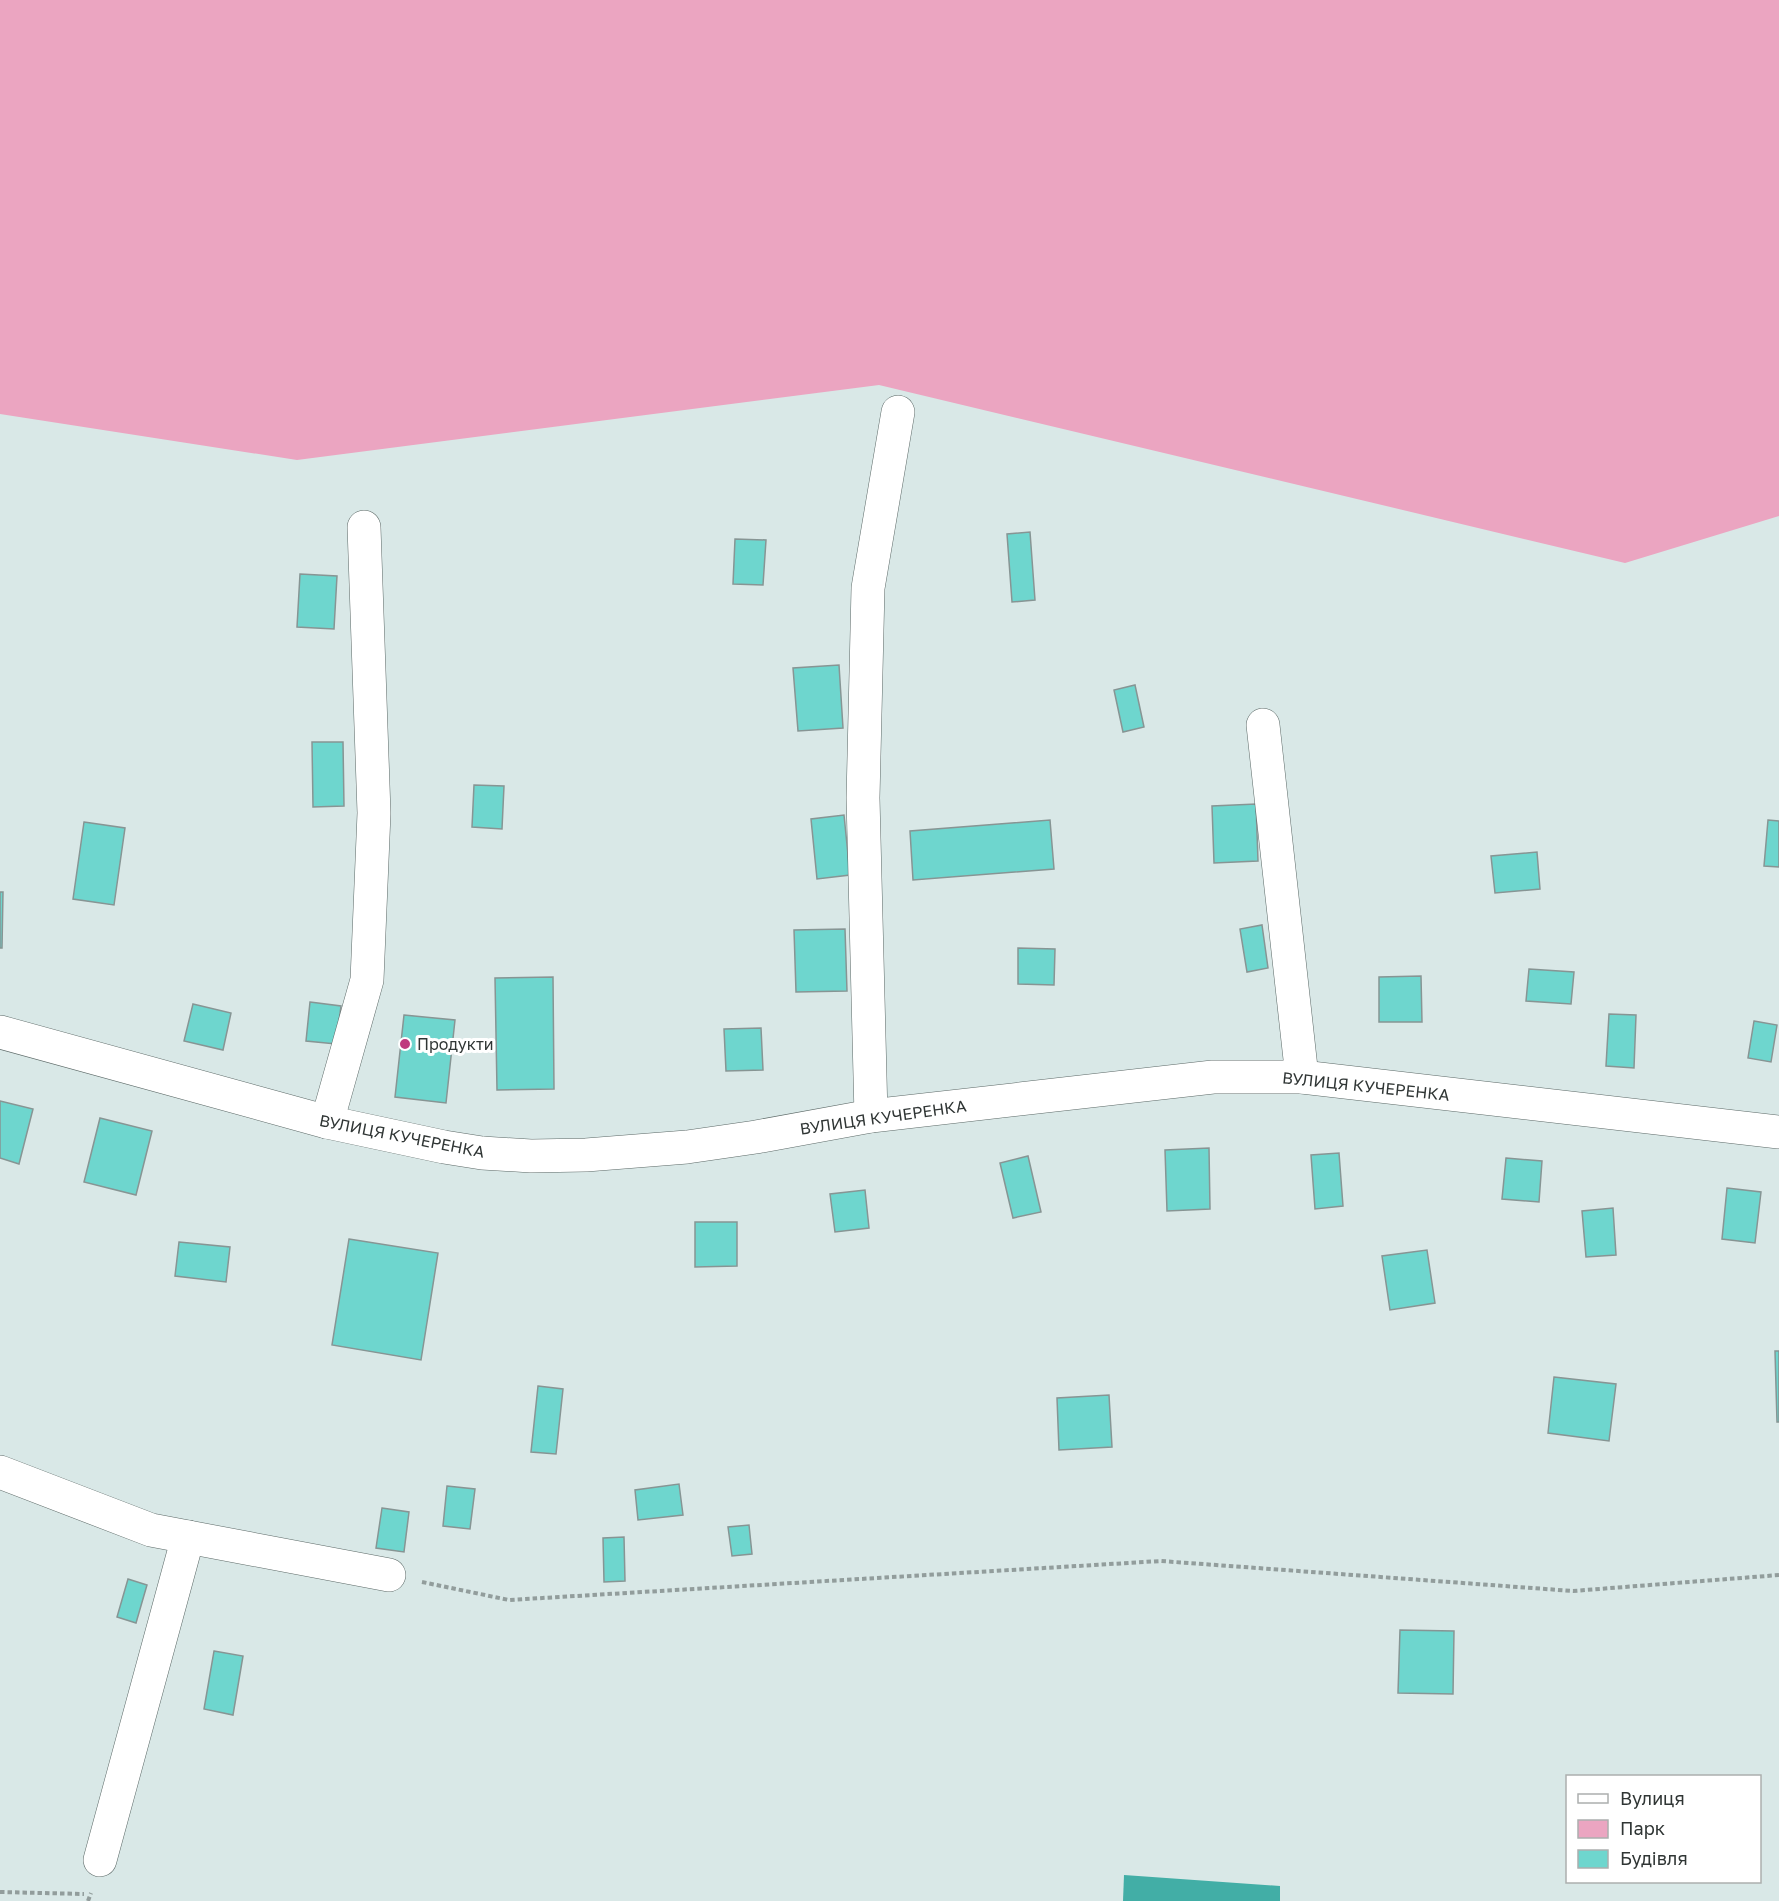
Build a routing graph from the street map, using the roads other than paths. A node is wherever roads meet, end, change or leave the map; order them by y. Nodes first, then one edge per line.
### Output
1 (898, 412) dead end
2 (364, 527) dead end
3 (1263, 725) dead end
4 (0, 1032) edge
5 (1302, 1077) junction
6 (871, 1116) junction
7 (327, 1122) junction
8 (1779, 1132) edge
9 (0, 1472) edge
10 (188, 1538) junction
11 (389, 1575) road end
12 (100, 1860) dead end

1 - 6 street
2 - 7 street
3 - 5 street
4 - 7 street, ВУЛИЦЯ КУЧЕРЕНКА
5 - 6 street, ВУЛИЦЯ КУЧЕРЕНКА
5 - 8 street, ВУЛИЦЯ КУЧЕРЕНКА
6 - 7 street, ВУЛИЦЯ КУЧЕРЕНКА
9 - 10 street
10 - 11 street
10 - 12 street

